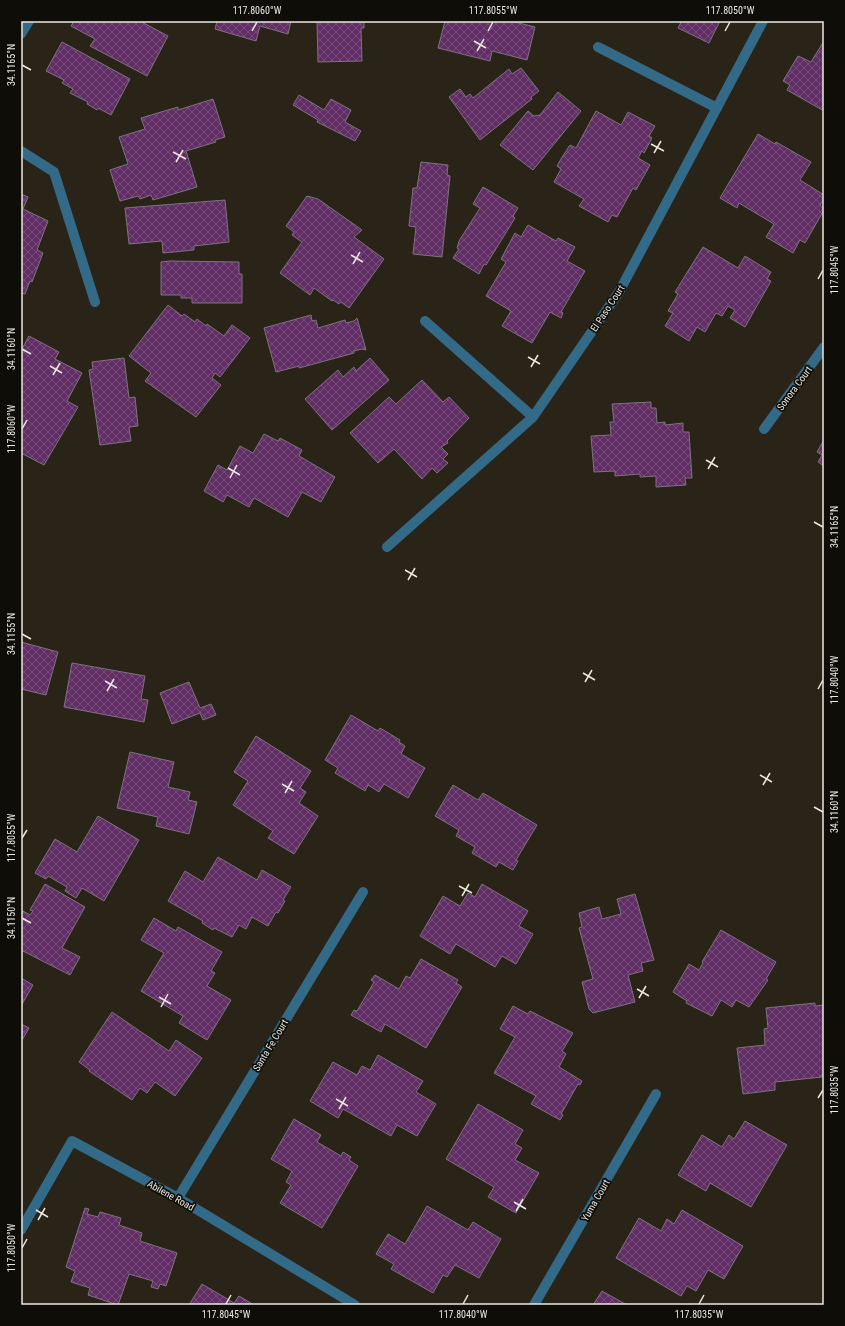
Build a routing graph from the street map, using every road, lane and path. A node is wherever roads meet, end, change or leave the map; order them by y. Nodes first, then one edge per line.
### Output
1 (29, 21) edge
2 (764, 21) edge
3 (21, 34) edge
4 (598, 47) dead end
5 (717, 108) junction
6 (21, 151) edge
7 (95, 302) dead end
8 (425, 321) dead end
9 (824, 347) edge
10 (533, 417) junction
11 (764, 429) dead end
12 (387, 547) dead end
13 (363, 892) dead end
14 (656, 1094) dead end
15 (178, 1198) junction
16 (21, 1230) edge
17 (355, 1305) edge
18 (534, 1305) edge

1 - 3 street
2 - 5 street, El Paso Court
4 - 5 street
5 - 10 street, El Paso Court
6 - 7 street
8 - 10 street
9 - 11 street, Sonora Court
10 - 12 street, El Paso Court
13 - 15 street, Santa Fe Court
14 - 18 street, Yuma Court
15 - 16 street, Abilene Road
15 - 17 street, Abilene Road

